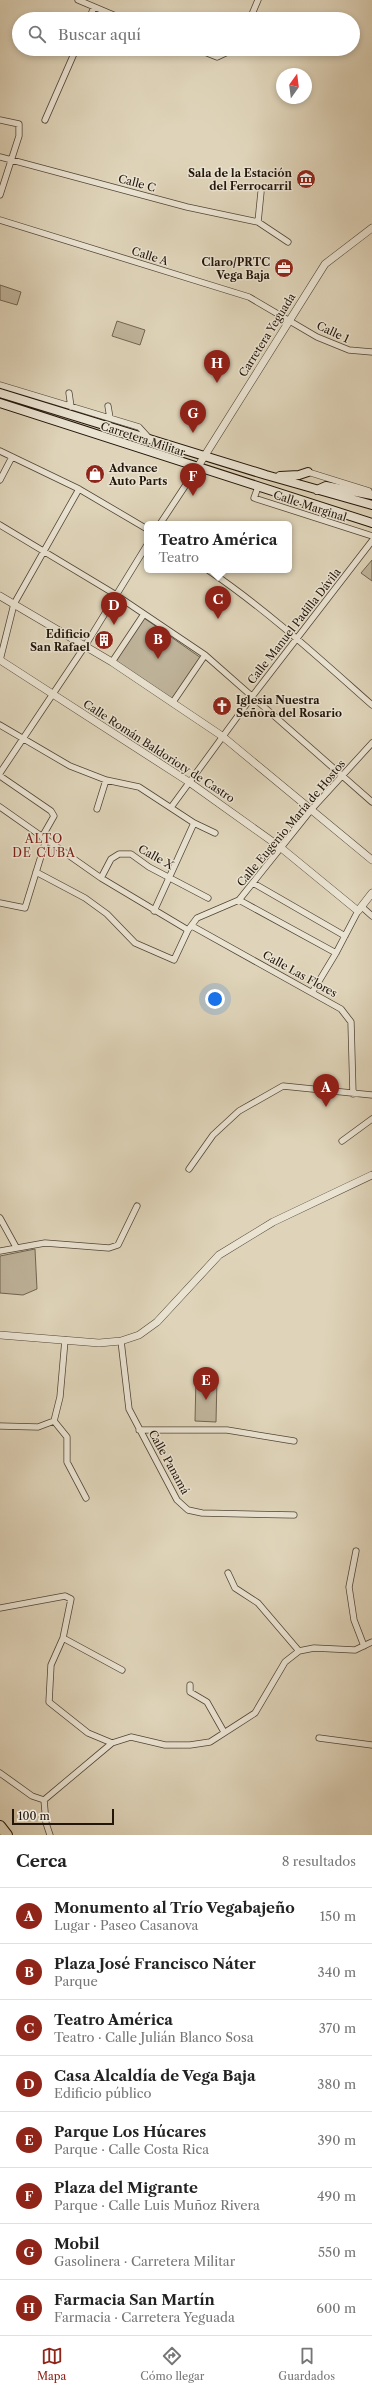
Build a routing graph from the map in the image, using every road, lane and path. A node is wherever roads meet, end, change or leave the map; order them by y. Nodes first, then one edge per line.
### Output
1 (78, 0) edge
2 (258, 0) edge
3 (94, 7) junction
4 (92, 12) edge
5 (106, 12) edge
6 (253, 12) edge
7 (73, 56) edge
8 (0, 120) edge
9 (45, 120) dead end
10 (0, 157) edge
11 (12, 159) junction
12 (261, 192) dead end
13 (0, 195) edge
14 (0, 220) edge
15 (258, 222) junction
16 (372, 228) edge
17 (363, 235) junction
18 (372, 235) edge
19 (288, 242) dead end
20 (289, 320) junction
21 (372, 352) edge
22 (0, 384) edge
23 (0, 393) edge
24 (70, 393) dead end
25 (0, 403) edge
26 (108, 406) dead end
27 (71, 407) junction
28 (110, 418) junction
29 (149, 438) junction
30 (0, 451) edge
31 (205, 455) junction
32 (12, 457) junction
33 (197, 468) junction
34 (308, 472) joint
35 (266, 475) junction
36 (0, 480) edge
37 (258, 487) junction
38 (79, 490) junction
39 (317, 490) junction
40 (372, 494) edge
41 (372, 505) edge
42 (162, 521) edge
43 (372, 523) edge
44 (0, 525) edge
45 (144, 527) edge
46 (372, 536) edge
47 (372, 541) edge
48 (44, 550) junction
49 (144, 550) edge
50 (212, 573) edge
51 (116, 595) junction
52 (0, 596) edge
53 (14, 604) junction
54 (144, 614) junction
55 (298, 640) junction
56 (85, 646) junction
57 (204, 656) junction
58 (0, 660) edge
59 (112, 662) junction
60 (53, 694) junction
61 (251, 698) junction
62 (173, 702) junction
63 (372, 705) edge
64 (0, 725) edge
65 (222, 736) junction
66 (23, 739) junction
67 (372, 743) edge
68 (0, 773) edge
69 (0, 776) edge
70 (341, 776) junction
71 (106, 780) junction
72 (189, 782) junction
73 (372, 802) edge
74 (172, 806) junction
75 (0, 807) edge
76 (98, 809) dead end
77 (312, 810) junction
78 (194, 823) junction
79 (215, 833) dead end
80 (44, 838) junction
81 (280, 847) junction
82 (372, 860) edge
83 (36, 872) junction
84 (170, 876) junction
85 (101, 878) junction
86 (253, 883) junction
87 (372, 893) edge
88 (208, 898) dead end
89 (239, 900) junction
90 (0, 903) edge
91 (360, 909) junction
92 (154, 911) junction
93 (372, 916) edge
94 (190, 928) junction
95 (345, 936) junction
96 (336, 953) junction
97 (313, 991) junction
98 (353, 1094) junction
99 (372, 1095) edge
100 (372, 1119) edge
101 (342, 1141) dead end
102 (189, 1169) dead end
103 (372, 1175) edge
104 (137, 1206) dead end
105 (0, 1218) edge
106 (16, 1247) junction
107 (0, 1251) edge
108 (0, 1335) edge
109 (65, 1340) junction
110 (121, 1341) junction
111 (54, 1421) junction
112 (0, 1426) edge
113 (139, 1430) junction
114 (294, 1441) dead end
115 (86, 1498) dead end
116 (294, 1515) dead end
117 (356, 1551) dead end
118 (228, 1573) dead end
119 (0, 1608) edge
120 (62, 1638) junction
121 (372, 1642) edge
122 (364, 1646) junction
123 (299, 1651) junction
124 (122, 1670) dead end
125 (190, 1685) dead end
126 (224, 1732) junction
127 (320, 1738) dead end
128 (112, 1743) junction
129 (372, 1744) edge
130 (0, 1773) edge
131 (44, 1800) junction
132 (0, 1826) edge
133 (7, 1835) edge
134 (50, 1835) edge

1 - 3 street
2 - 6 street
3 - 4 street
3 - 5 street
7 - 9 street
8 - 11 street
10 - 11 street, Calle C
11 - 13 street
11 - 15 street, Calle C
12 - 15 street
14 - 20 street, Calle A
15 - 19 street
16 - 17 street, Carretera Yeguada
17 - 18 street
17 - 20 street, Carretera Yeguada
20 - 21 street, Calle 1
20 - 31 street, Carretera Yeguada
22 - 27 street
23 - 29 main road, Carretera Militar
24 - 27 street
25 - 33 main road, Carretera Militar
26 - 28 street
27 - 28 street
28 - 29 street
29 - 31 main road, Carretera Militar
30 - 32 street
31 - 33 street, Carretera Yeguada
31 - 35 main road, Carretera Militar
32 - 36 street
32 - 38 street
33 - 37 main road, Carretera Militar
33 - 42 street
34 - 35 main road
34 - 40 street
35 - 39 main road, Carretera Militar
37 - 43 main road, Carretera Militar
37 - 46 street, Calle Marginal
38 - 45 street
38 - 48 street
39 - 40 main road
39 - 41 main road, Carretera Militar
44 - 48 street
47 - 55 street, Calle Manuel Padilla Dávila
48 - 51 street
48 - 53 street
49 - 51 street
50 - 55 street
51 - 54 street
51 - 56 street
52 - 53 street
53 - 56 street
53 - 58 street
54 - 57 street
54 - 59 street
55 - 61 street, Calle Manuel Padilla Dávila
55 - 63 street
56 - 59 street
56 - 60 street
57 - 61 street
57 - 62 street
58 - 60 street, Calle Román Baldorioty de Castro
59 - 62 street
60 - 66 street
60 - 72 street, Calle Román Baldorioty de Castro
61 - 65 street, Calle Manuel Padilla Dávila
61 - 70 street
62 - 65 street
64 - 66 street
65 - 72 street, Calle Manuel Padilla Dávila
65 - 77 street
66 - 68 street
66 - 71 street
67 - 70 street, Calle Eugenio María de Hostos
69 - 80 street
70 - 73 street
70 - 77 street, Calle Eugenio María de Hostos
71 - 74 street
71 - 76 street
72 - 74 street, Calle Manuel Padilla Dávila
72 - 81 street, Calle Román Baldorioty de Castro
74 - 78 street
75 - 80 street, Calle Las Flores
77 - 81 street, Calle Eugenio María de Hostos
77 - 82 street
78 - 79 street
78 - 84 street
80 - 83 street
80 - 85 street, Calle Las Flores
81 - 86 street, Calle Eugenio María de Hostos
81 - 91 street, Calle Román Baldorioty de Castro
83 - 90 street
83 - 94 street, Calle Eugenio María de Hostos
84 - 85 street, Calle X
84 - 88 street, Calle X
84 - 92 street
85 - 92 street, Calle Las Flores
86 - 89 street, Calle Eugenio María de Hostos
86 - 95 street
87 - 91 street
89 - 94 street, Calle Eugenio María de Hostos
89 - 96 street
91 - 93 street
91 - 95 street
92 - 94 street, Calle Las Flores
94 - 97 street, Calle Las Flores
95 - 96 street
96 - 97 street
97 - 98 street, Calle Las Flores
98 - 99 street
98 - 102 street
100 - 101 street
103 - 110 street
104 - 106 street
105 - 106 street
106 - 107 street
108 - 109 street
109 - 110 street
109 - 111 street
110 - 113 street, Calle Panamá
111 - 112 street
111 - 115 street
113 - 114 street
113 - 116 street, Calle Panamá
117 - 122 street
118 - 123 street
119 - 120 street
120 - 124 street
120 - 128 street
121 - 122 street
122 - 123 street
123 - 126 street
125 - 126 street
126 - 128 street
127 - 129 street
128 - 131 street
130 - 131 street
131 - 134 street
132 - 133 highway

